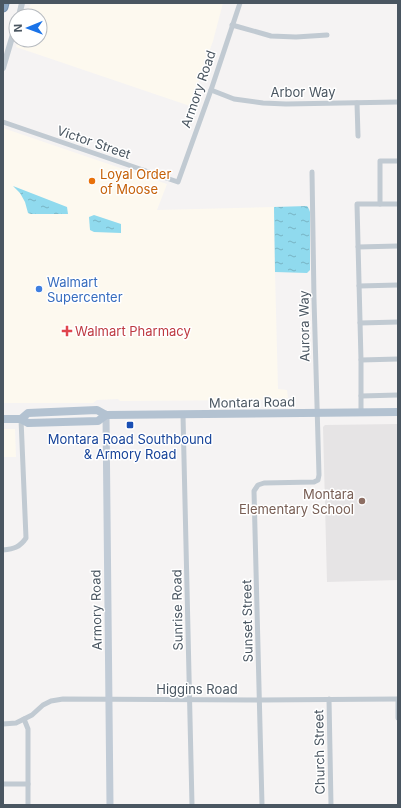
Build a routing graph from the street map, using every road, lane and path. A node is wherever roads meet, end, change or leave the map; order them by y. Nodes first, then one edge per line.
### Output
1 (4, 3) edge
2 (240, 3) edge
3 (3, 7) edge
4 (232, 25) junction
5 (327, 35) dead end
6 (9, 48) edge
7 (3, 68) edge
8 (211, 90) junction
9 (398, 102) edge
10 (357, 103) junction
11 (3, 122) edge
12 (358, 136) dead end
13 (398, 161) edge
14 (312, 172) dead end
15 (178, 182) joint
16 (380, 204) junction
17 (398, 204) edge
18 (398, 246) edge
19 (358, 247) junction
20 (398, 285) edge
21 (359, 286) junction
22 (398, 322) edge
23 (360, 323) junction
24 (398, 359) edge
25 (361, 360) junction
26 (398, 395) edge
27 (361, 396) junction
28 (398, 412) edge
29 (360, 413) junction
30 (317, 414) junction
31 (106, 415) junction
32 (183, 415) junction
33 (3, 419) edge
34 (21, 419) junction
35 (258, 485) joint
36 (3, 550) edge
37 (398, 698) edge
38 (190, 699) junction
39 (329, 699) junction
40 (109, 700) junction
41 (260, 700) junction
42 (398, 718) edge
43 (24, 720) junction
44 (3, 724) edge
45 (3, 784) edge
46 (28, 784) junction
47 (28, 805) edge
48 (110, 805) edge
49 (192, 805) edge
50 (262, 805) edge
51 (331, 805) edge

1 - 3 highway
2 - 4 street, Armory Road
4 - 5 street
4 - 8 street, Armory Road
6 - 7 street
8 - 10 street, Arbor Way
8 - 15 street, Armory Road
9 - 10 street, Arbor Way
10 - 12 street
11 - 15 street, Victor Street
13 - 16 street
14 - 30 street, Aurora Way
16 - 17 street
16 - 19 street
18 - 19 street
19 - 21 street
20 - 21 street
21 - 23 street
22 - 23 street
23 - 25 street
24 - 25 street
25 - 27 street
26 - 27 street
27 - 29 street
28 - 29 main road, Montara Road
29 - 30 main road, Montara Road
30 - 32 main road, Montara Road
30 - 35 street, Aurora Way
31 - 32 main road, Montara Road
31 - 34 main road, Montara Road
31 - 40 main road, Armory Road
32 - 38 street, Sunrise Road
33 - 34 main road, Montara Road
34 - 36 street
35 - 41 street, Sunset Street
37 - 39 street, Higgins Road
37 - 42 street
38 - 40 street, Higgins Road
38 - 41 street, Higgins Road
38 - 49 street, Sunrise Road
39 - 41 street, Higgins Road
39 - 51 street, Church Street
40 - 43 street, Higgins Road
40 - 48 main road, Armory Road
41 - 50 street, Sunset Street
43 - 44 street, Higgins Road
43 - 46 street
45 - 46 street
46 - 47 street

